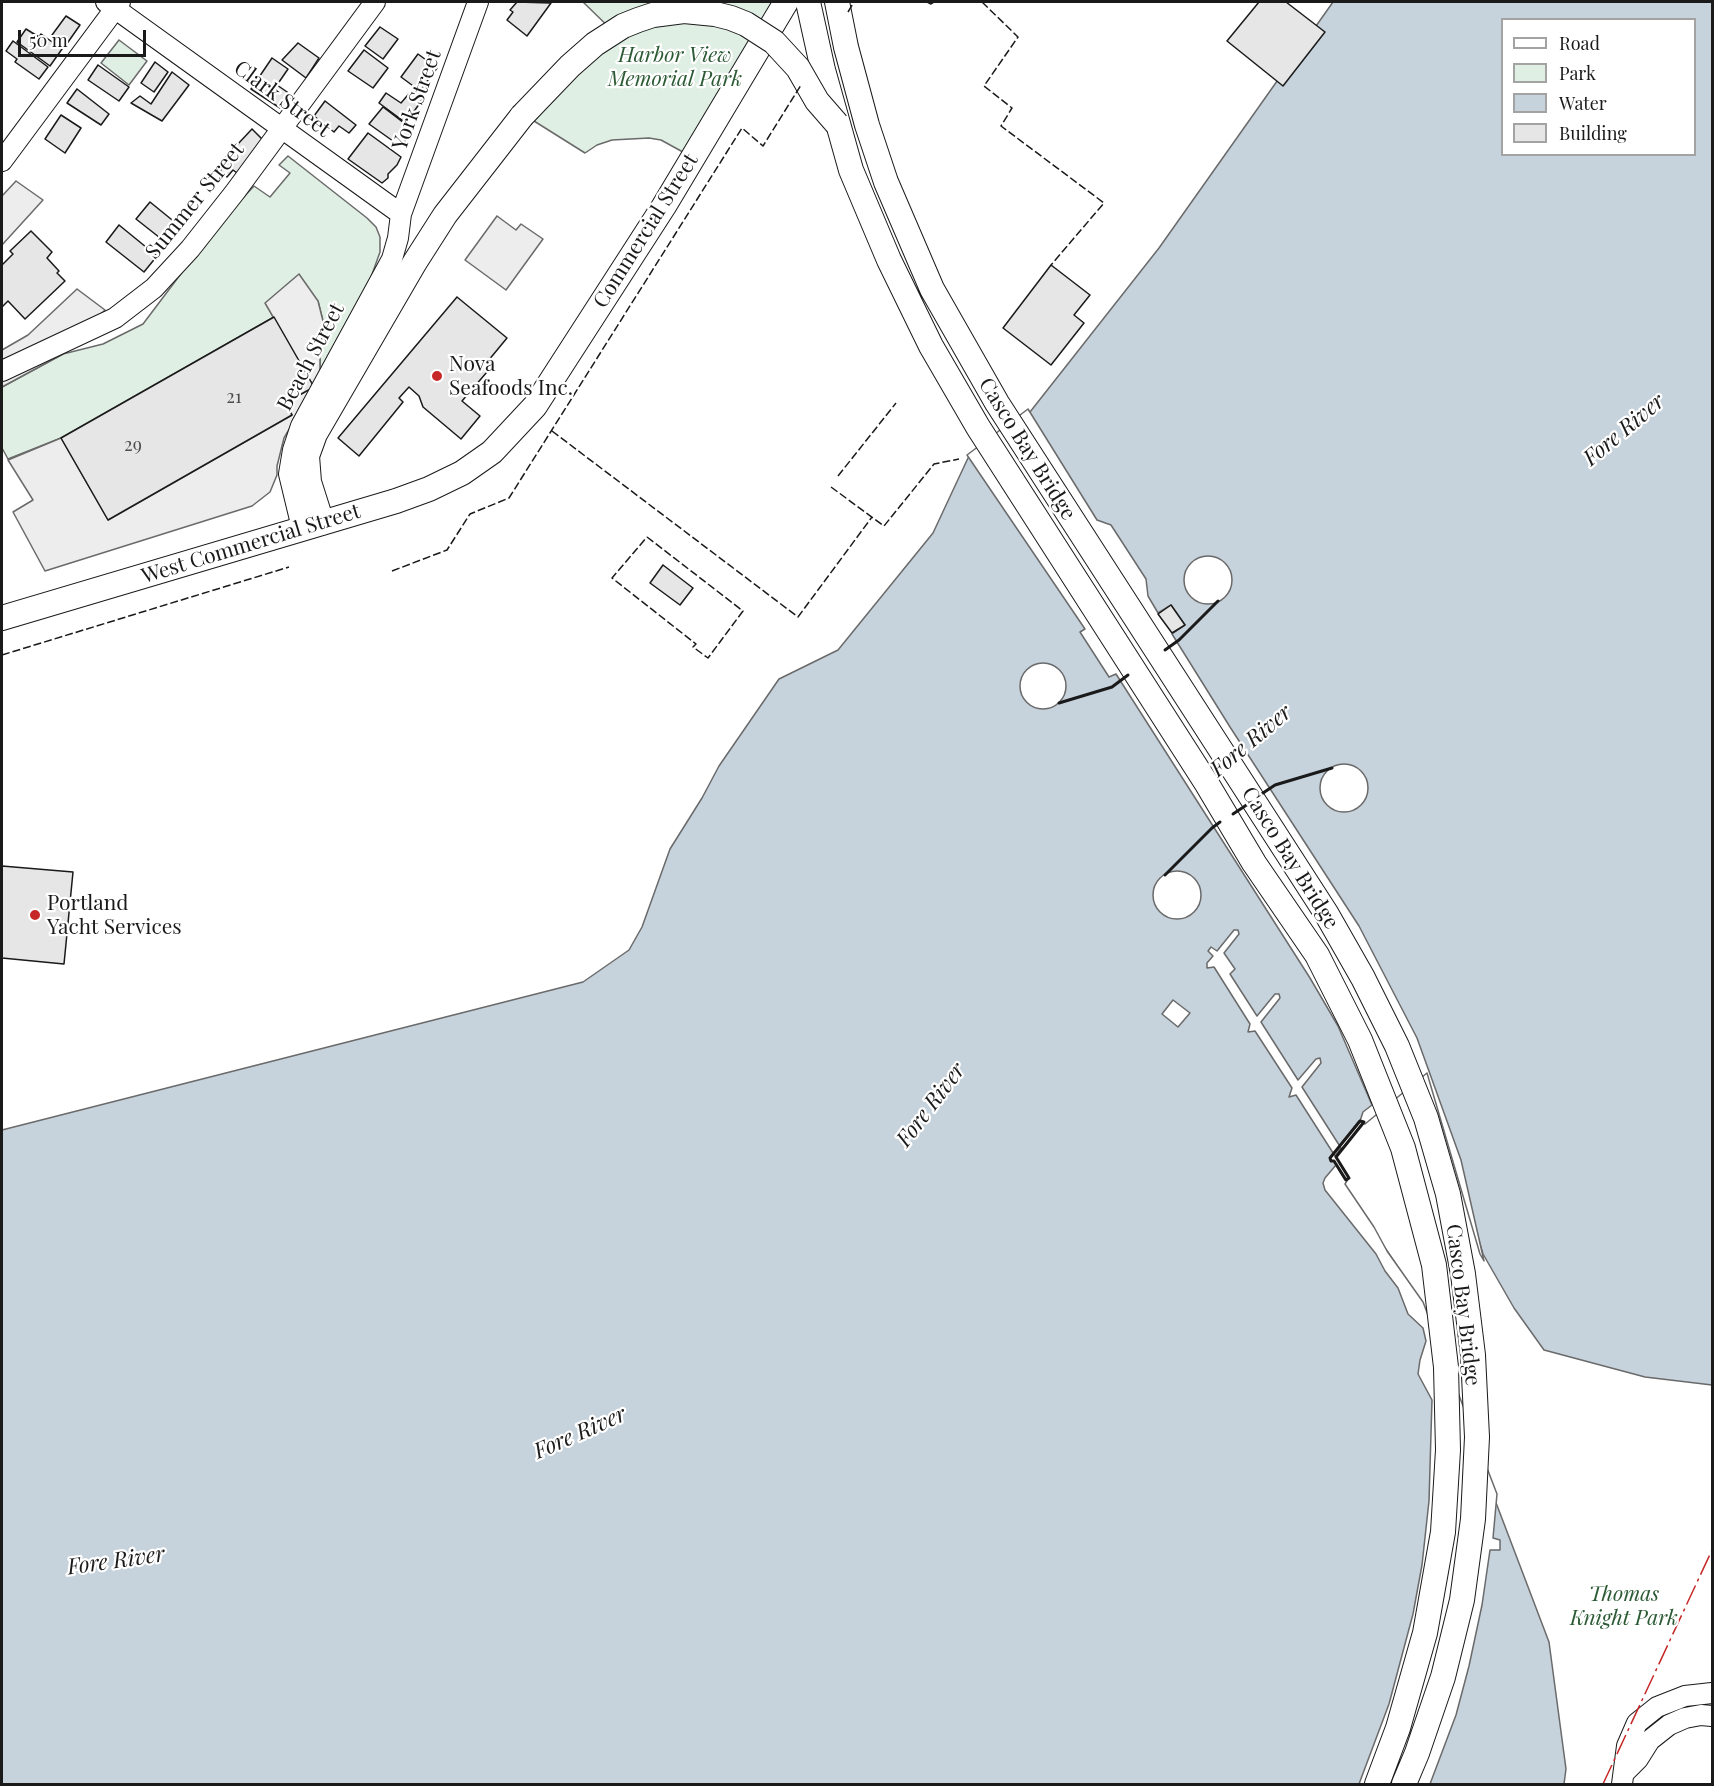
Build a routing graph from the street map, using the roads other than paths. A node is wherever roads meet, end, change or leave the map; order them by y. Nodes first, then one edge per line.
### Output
1 (375, 2) edge
2 (478, 2) edge
3 (786, 2) edge
4 (808, 2) edge
5 (837, 2) edge
6 (114, 4) edge
7 (837, 124) junction
8 (283, 129) junction
9 (2, 161) edge
10 (401, 214) junction
11 (2, 372) edge
12 (492, 452) joint
13 (312, 525) junction
14 (2, 618) edge
15 (1713, 1693) edge
16 (1713, 1716) edge
17 (1623, 1778) edge
18 (1377, 1785) edge
19 (1404, 1785) edge

1 - 8 street, Summer Street
2 - 10 street, York Street
3 - 12 main road, Commercial Street
4 - 7 main road, Casco Bay Bridge
5 - 19 main road, Casco Bay Bridge
6 - 8 street, Clark Street
6 - 9 street
7 - 13 main road, bridge
7 - 18 main road, Casco Bay Bridge
8 - 10 street, Clark Street
8 - 11 street, Summer Street
10 - 13 street, Beach Street
12 - 13 main road, West Commercial Street
13 - 14 main road, West Commercial Street
15 - 17 street
16 - 17 street

